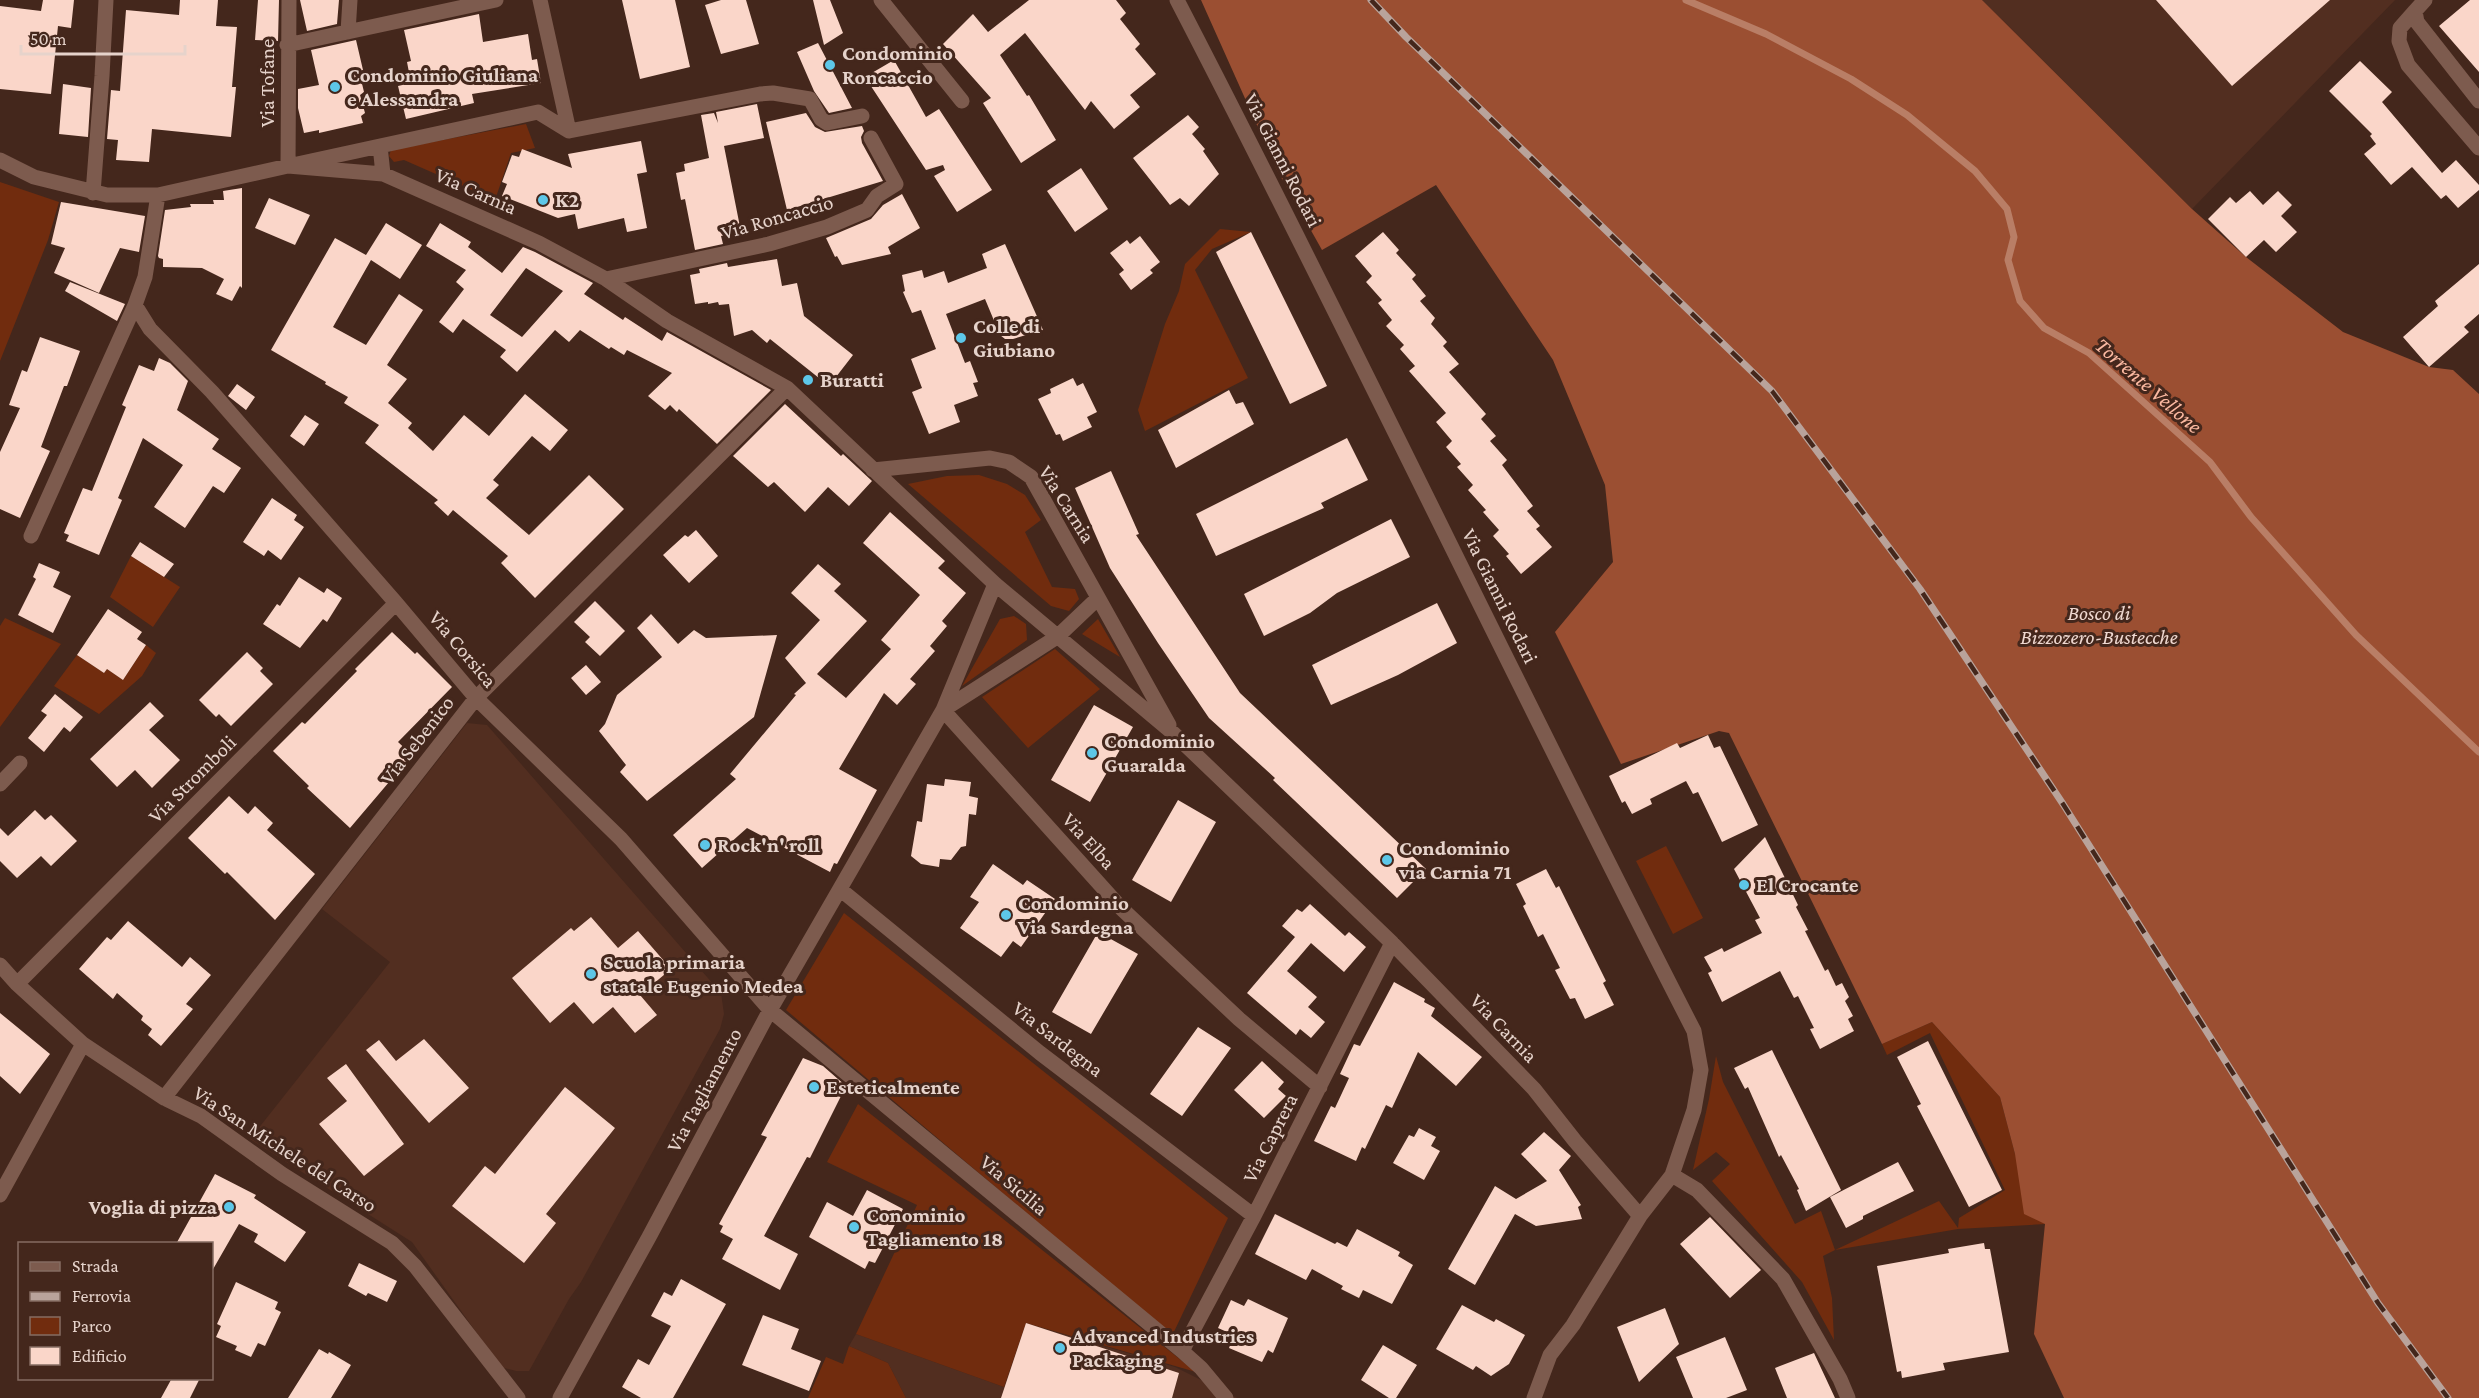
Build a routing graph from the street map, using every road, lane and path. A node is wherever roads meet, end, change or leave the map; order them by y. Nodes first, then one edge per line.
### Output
1 (106, 0) edge
2 (289, 0) edge
3 (350, 0) edge
4 (496, 0) edge
5 (540, 0) edge
6 (881, 0) edge
7 (1177, 0) edge
8 (2420, 6) edge
9 (348, 32) junction
10 (287, 45) junction
11 (962, 101) dead end
12 (2479, 101) edge
13 (862, 116) dead end
14 (569, 130) junction
15 (871, 138) dead end
16 (380, 146) junction
17 (2479, 148) edge
18 (0, 160) edge
19 (288, 166) junction
20 (383, 174) junction
21 (93, 193) junction
22 (158, 195) junction
23 (606, 279) junction
24 (135, 305) junction
25 (787, 388) junction
26 (873, 470) junction
27 (32, 536) dead end
28 (995, 584) junction
29 (1098, 598) junction
30 (396, 603) junction
31 (1057, 637) junction
32 (476, 698) junction
33 (943, 710) junction
34 (1173, 733) junction
35 (20, 763) dead end
36 (0, 784) edge
37 (841, 890) junction
38 (1392, 943) junction
39 (0, 965) edge
40 (17, 984) junction
41 (770, 1010) junction
42 (83, 1044) junction
43 (1320, 1087) junction
44 (164, 1098) junction
45 (1672, 1175) junction
46 (0, 1195) edge
47 (1254, 1216) junction
48 (1640, 1216) junction
49 (1182, 1351) junction
50 (518, 1398) edge
51 (560, 1398) edge
52 (1226, 1398) edge
53 (1534, 1398) edge
54 (1848, 1398) edge

1 - 21 street
2 - 10 street, Via Tofane
3 - 9 street
4 - 9 street
5 - 14 street
6 - 11 street
7 - 45 street, Via Gianni Rodari
8 - 12 street
8 - 17 street
9 - 10 street
10 - 19 street, Via Tofane
13 - 14 street
14 - 16 street
15 - 23 street, Via Roncaccio
16 - 19 street
16 - 20 street
18 - 21 street, Via Carnia
19 - 20 street, Via Carnia
19 - 22 street, Via Carnia
20 - 23 street, Via Carnia
21 - 22 street, Via Carnia
22 - 24 street
23 - 25 street, Via Carnia
24 - 27 street
24 - 30 street, Via Corsica
25 - 26 street, Via Carnia
25 - 32 street, Via Sebenico
26 - 28 street, Via Carnia
26 - 29 street, Via Carnia
28 - 31 street, Via Carnia
28 - 33 street, Via Tagliamento
29 - 31 street
29 - 34 street, Via Carnia
30 - 32 street, Via Corsica
30 - 40 street, Via Stromboli
31 - 33 street, Via Tagliamento
31 - 34 street, Via Carnia
32 - 41 street, Via Corsica
32 - 44 street, Via Sebenico
33 - 37 street, Via Tagliamento
33 - 43 street, Via Elba
34 - 38 street, Via Carnia
35 - 36 street
37 - 41 street, Via Tagliamento
37 - 47 street, Via Sardegna
38 - 43 street, Via Caprera
38 - 48 street, Via Carnia
39 - 40 street, Via San Michele del Carso
40 - 42 street, Via San Michele del Carso
41 - 49 street, Via Sicilia
41 - 51 street, Via Tagliamento
42 - 44 street, Via San Michele del Carso
42 - 46 street
43 - 47 street, Via Caprera
44 - 50 street, Via San Michele del Carso
45 - 48 street, Via Gianni Rodari
45 - 54 street
47 - 49 street, Via Caprera
48 - 53 street
49 - 52 street, Via Sicilia

